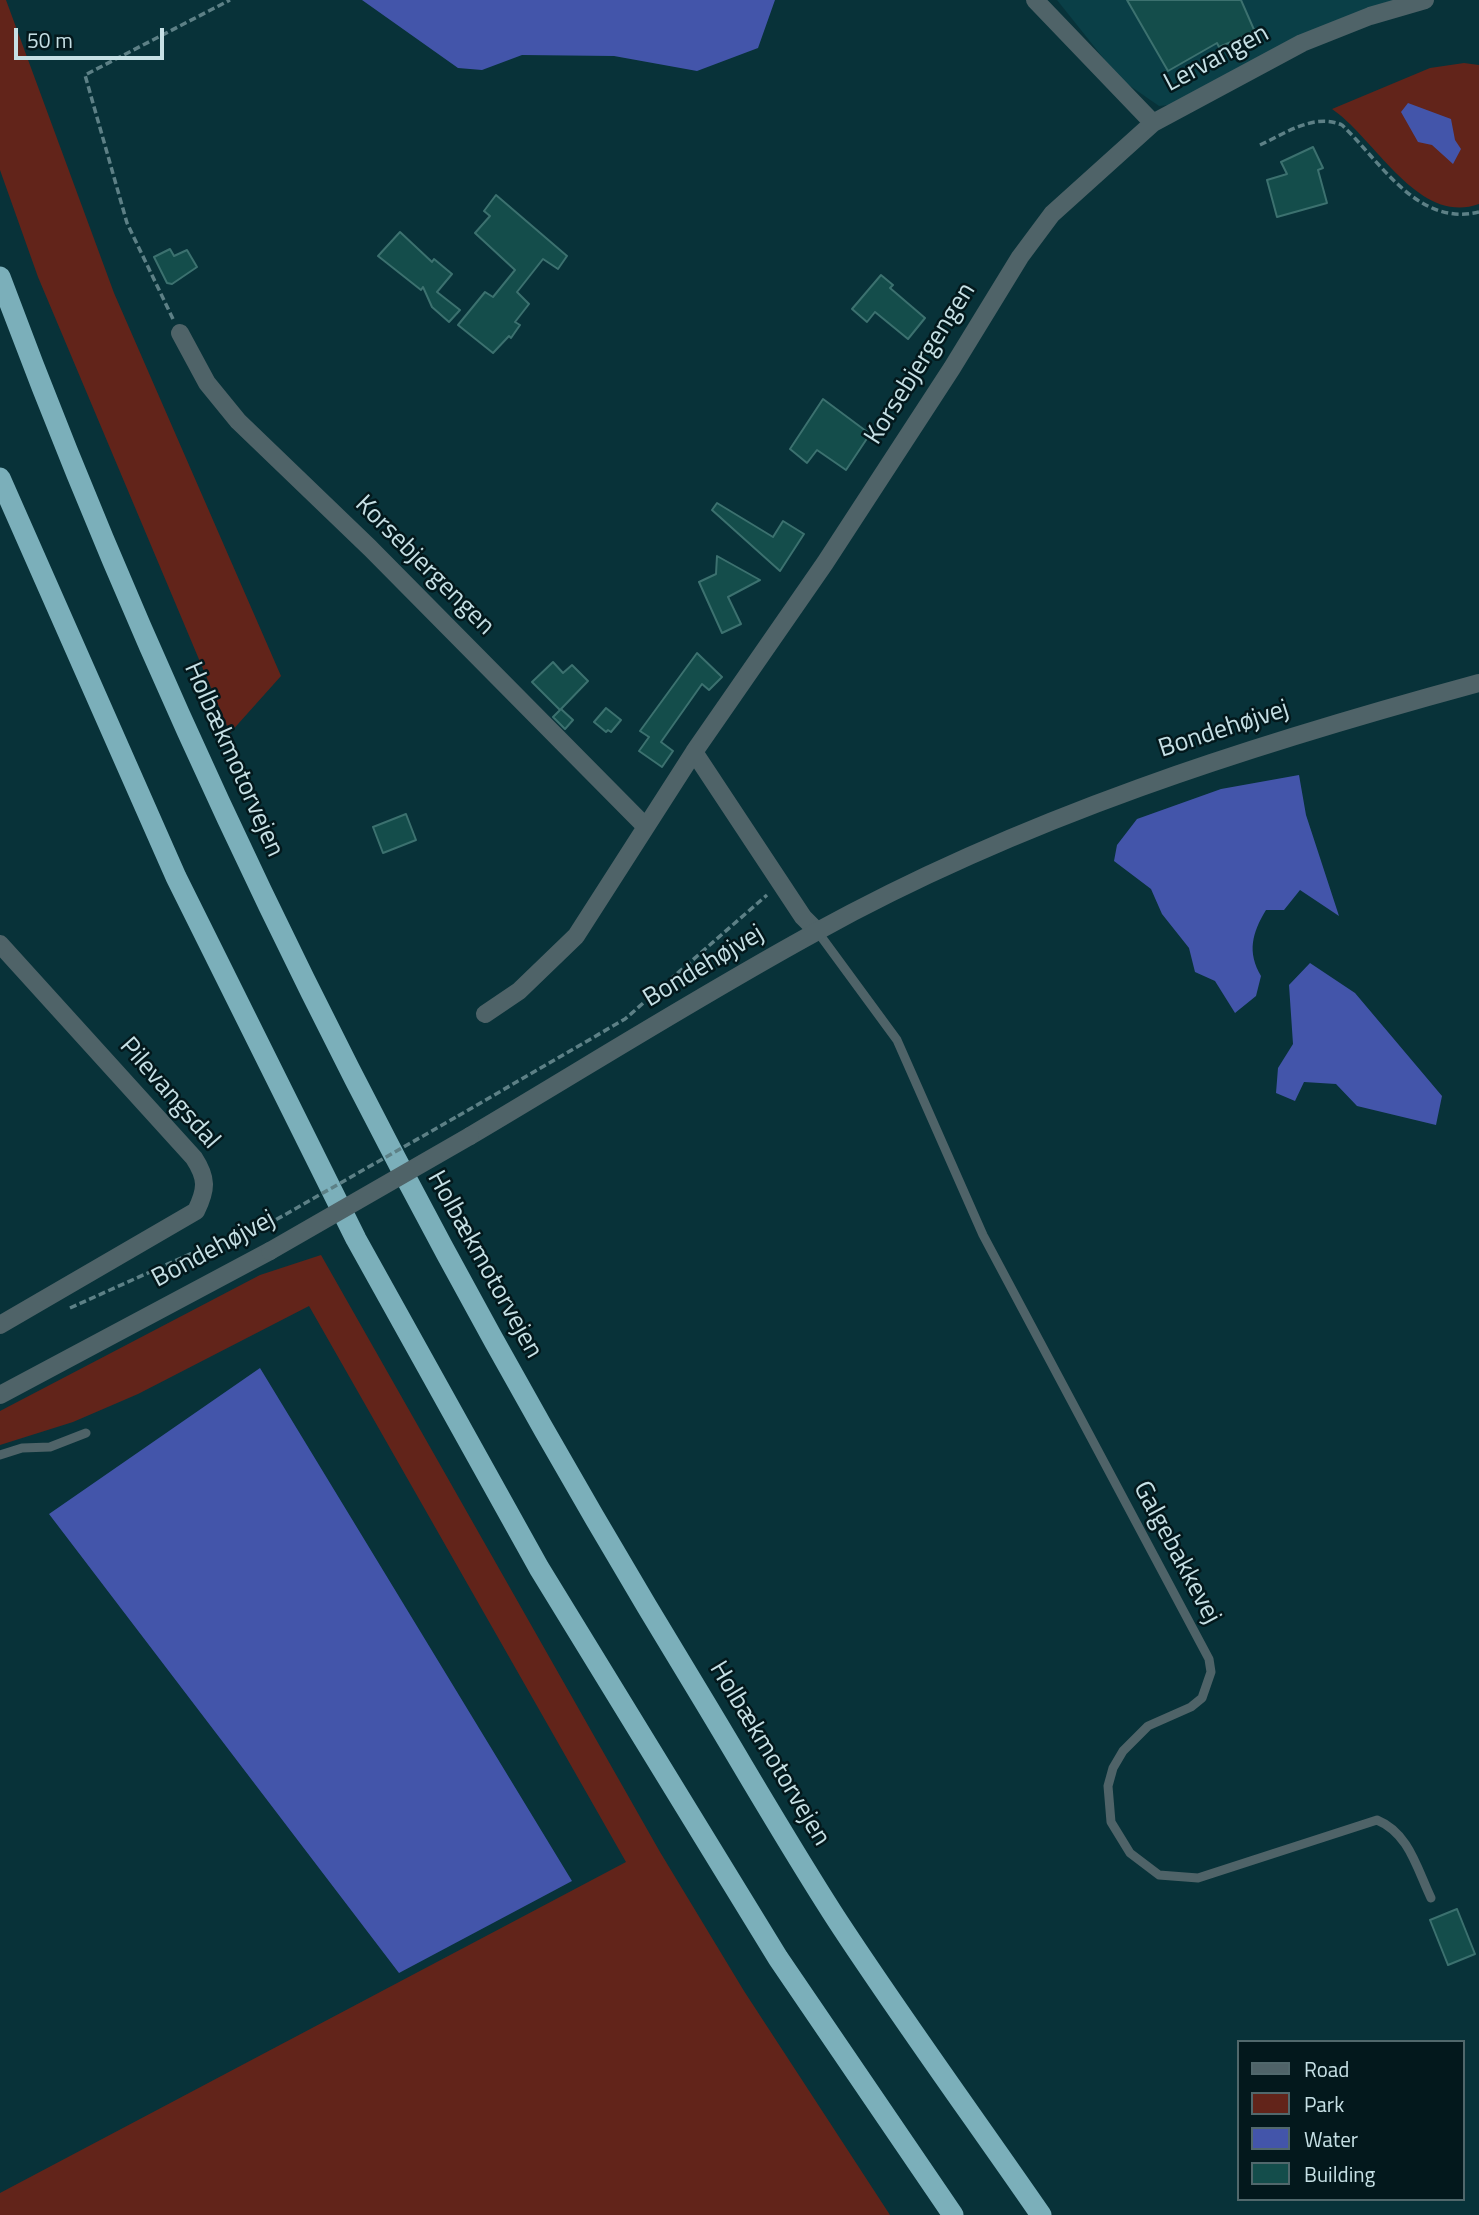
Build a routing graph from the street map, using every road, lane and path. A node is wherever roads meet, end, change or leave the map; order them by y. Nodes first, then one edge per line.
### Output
1 (230, 0) edge
2 (1035, 0) edge
3 (1425, 0) edge
4 (1153, 123) junction
5 (1260, 145) dead end
6 (1479, 212) edge
7 (1052, 214) joint
8 (0, 277) edge
9 (180, 333) joint
10 (0, 478) edge
11 (1479, 683) edge
12 (694, 752) junction
13 (646, 827) junction
14 (781, 881) junction
15 (817, 931) junction
16 (0, 944) edge
17 (485, 1014) dead end
18 (64, 1311) dead end
19 (0, 1325) edge
20 (0, 1395) edge
21 (86, 1433) dead end
22 (0, 1455) edge
23 (1431, 1898) dead end
24 (953, 2215) edge
25 (1041, 2215) edge

1 - 9 path
2 - 4 street, Lervangen
3 - 4 street, Lervangen
4 - 7 street, Lervangen
5 - 6 path
7 - 12 street, Korsebjergengen
8 - 25 highway, Holbækmotorvejen
9 - 13 street, Korsebjergengen
10 - 24 highway
11 - 15 street, Bondehøjvej
12 - 13 street, Korsebjergengen
12 - 14 street
13 - 17 street, Korsebjergengen
14 - 15 street
14 - 18 path, bridge
15 - 20 street, Bondehøjvej, bridge
15 - 23 lane, Galgebakkevej
16 - 19 street, Pilevangsdal
21 - 22 lane

